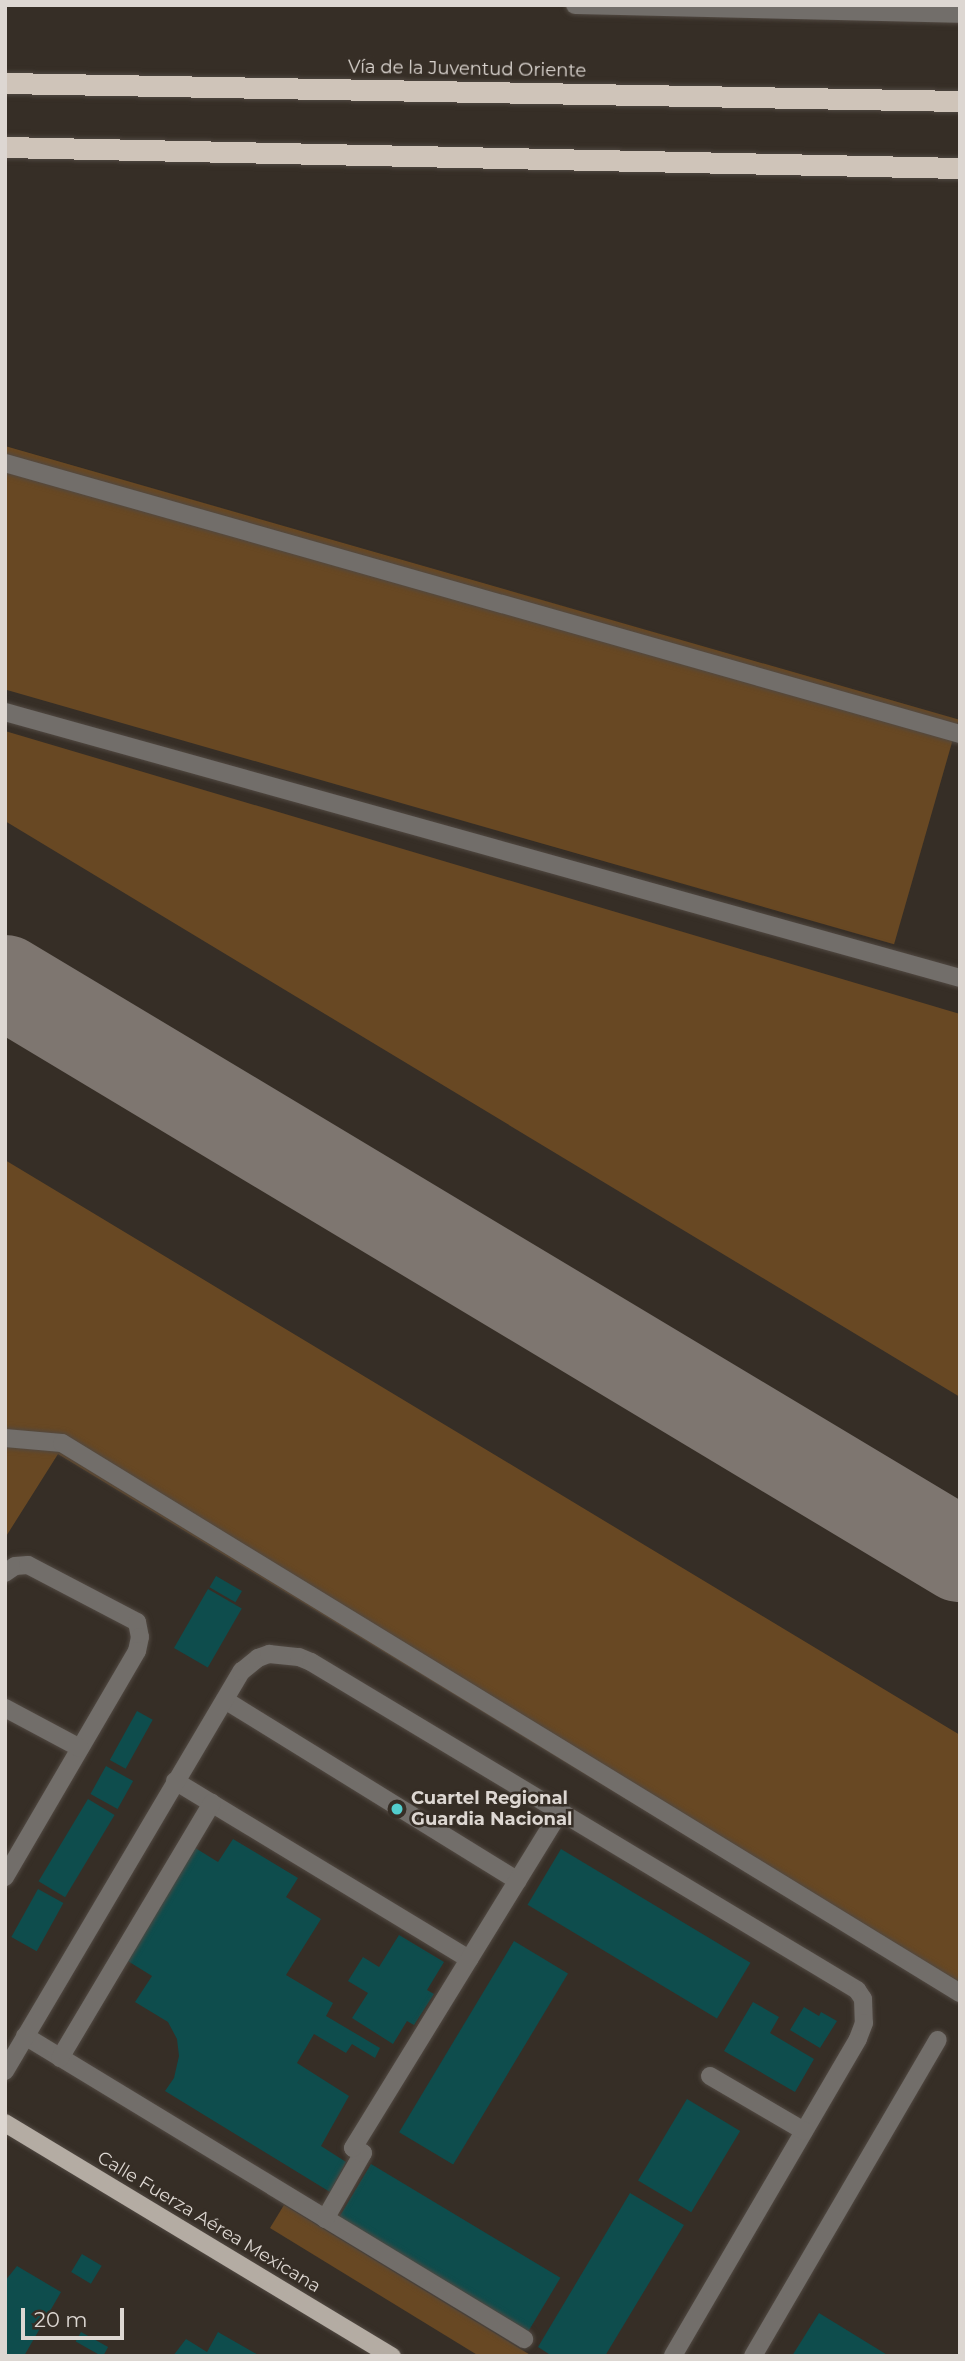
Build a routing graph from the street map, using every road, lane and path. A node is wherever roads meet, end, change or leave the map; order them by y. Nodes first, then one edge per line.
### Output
1 (575, 5) edge
2 (960, 14) edge
3 (5, 83) edge
4 (960, 101) edge
5 (5, 147) edge
6 (960, 168) edge
7 (5, 464) edge
8 (5, 712) edge
9 (960, 734) edge
10 (960, 978) edge
11 (5, 1438) edge
12 (5, 1573) edge
13 (225, 1700) junction
14 (5, 1707) edge
15 (80, 1748) junction
16 (176, 1782) junction
17 (212, 1803) junction
18 (560, 1812) junction
19 (5, 1877) edge
20 (519, 1881) junction
21 (469, 1959) junction
22 (960, 1993) edge
23 (25, 2036) junction
24 (938, 2040) dead end
25 (60, 2058) junction
26 (5, 2071) edge
27 (710, 2076) dead end
28 (5, 2123) edge
29 (804, 2131) junction
30 (325, 2219) junction
31 (524, 2339) dead end
32 (392, 2356) edge
33 (673, 2356) edge
34 (753, 2356) edge

1 - 2 street
3 - 4 highway, Vía de la Juventud Oriente
5 - 6 highway
7 - 9 street
8 - 10 street
11 - 22 street
12 - 15 street
13 - 16 street
13 - 18 street
13 - 20 street
14 - 15 street
15 - 19 street
16 - 17 street
16 - 23 street
17 - 21 street
17 - 25 street
18 - 20 street
18 - 29 street
20 - 21 street
21 - 30 street
23 - 25 street
23 - 26 street
24 - 34 street
25 - 30 street
27 - 29 street
28 - 32 main road, Calle Fuerza Aérea Mexicana
29 - 33 street
30 - 31 street

